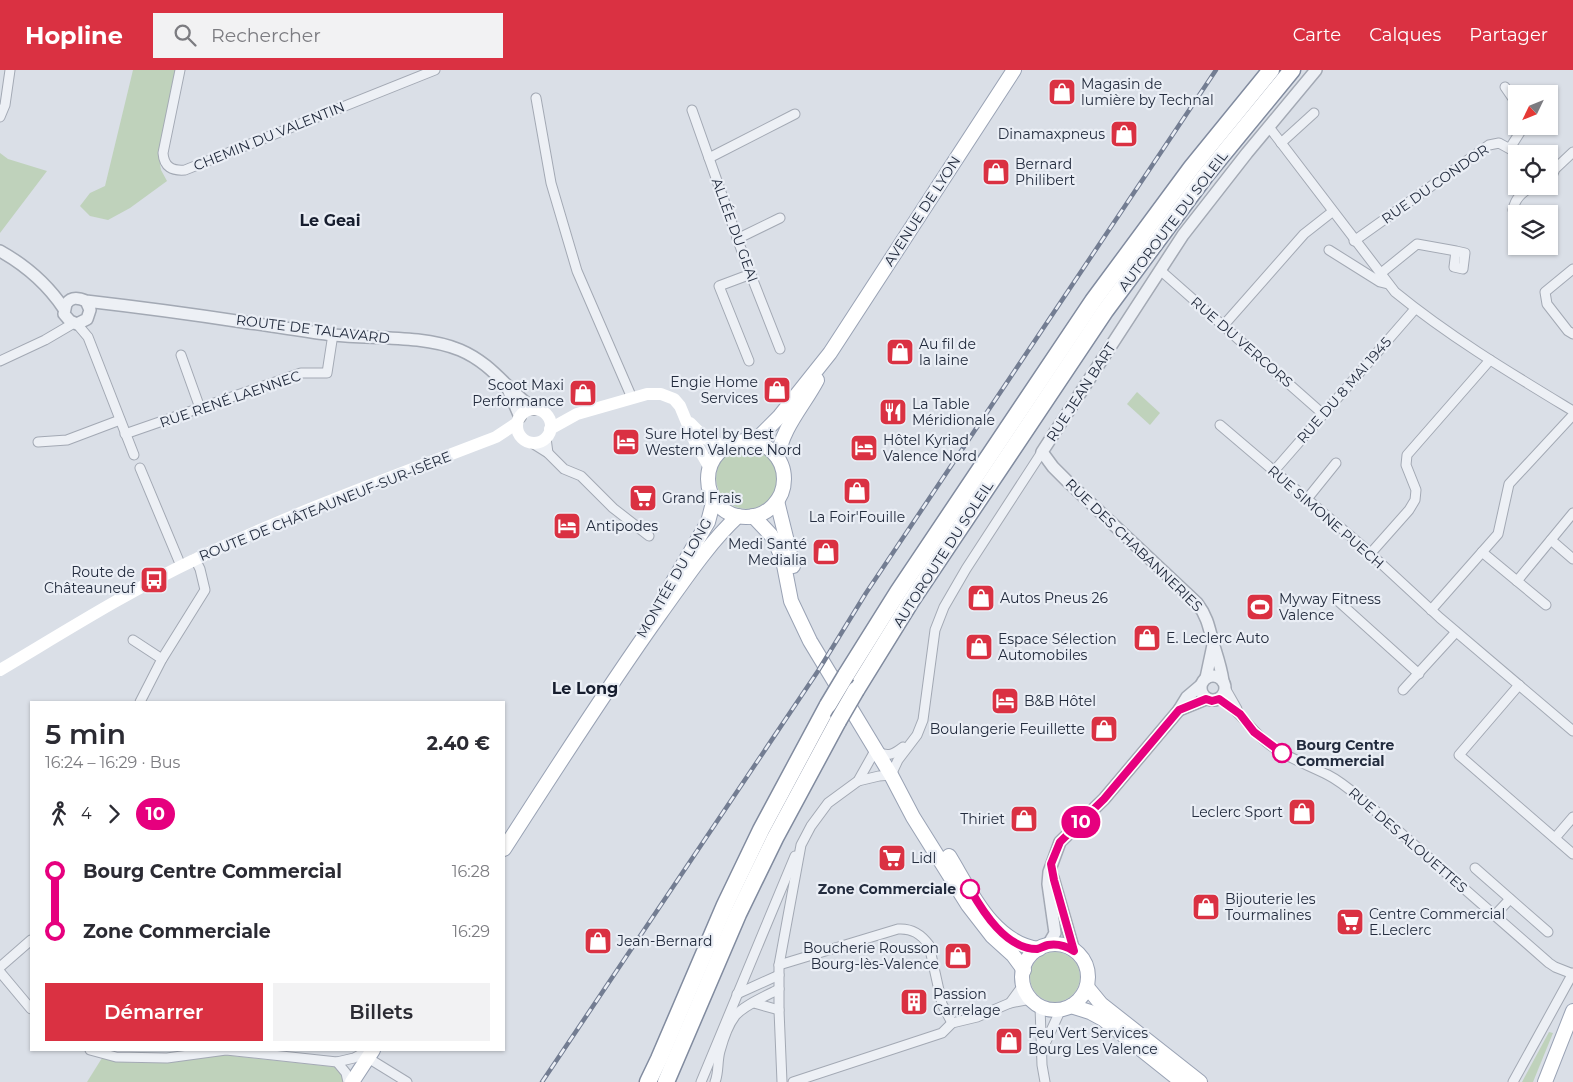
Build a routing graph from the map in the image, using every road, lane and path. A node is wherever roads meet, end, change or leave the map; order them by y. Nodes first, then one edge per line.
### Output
1 (10, 70) edge
2 (180, 70) edge
3 (435, 70) edge
4 (1014, 70) edge
5 (1271, 70) edge
6 (1292, 70) edge
7 (1316, 70) edge
8 (1505, 87) dead end
9 (1508, 91) edge
10 (536, 98) dead end
11 (692, 110) dead end
12 (1314, 113) dead end
13 (795, 114) dead end
14 (0, 117) edge
15 (1269, 127) junction
16 (1281, 143) junction
17 (1508, 147) edge
18 (1573, 152) edge
19 (708, 158) junction
20 (1558, 166) edge
21 (1332, 212) junction
22 (780, 218) dead end
23 (738, 238) junction
24 (1354, 241) junction
25 (1329, 250) dead end
26 (0, 251) edge
27 (1456, 251) dead end
28 (1160, 270) junction
29 (1573, 270) edge
30 (751, 274) junction
31 (1380, 274) junction
32 (1388, 284) junction
33 (50, 289) junction
34 (73, 298) junction
35 (86, 301) junction
36 (112, 304) junction
37 (1415, 309) junction
38 (64, 312) junction
39 (82, 320) junction
40 (1223, 326) junction
41 (55, 334) junction
42 (332, 334) junction
43 (1573, 334) edge
44 (780, 350) dead end
45 (830, 353) junction
46 (181, 355) dead end
47 (1490, 360) junction
48 (0, 361) edge
49 (749, 361) dead end
50 (504, 381) junction
51 (632, 398) junction
52 (200, 408) junction
53 (534, 409) junction
54 (1573, 413) edge
55 (577, 414) junction
56 (1323, 414) junction
57 (546, 415) junction
58 (686, 417) junction
59 (120, 420) junction
60 (518, 420) junction
61 (1220, 425) dead end
62 (548, 433) junction
63 (125, 434) junction
64 (496, 437) junction
65 (527, 440) junction
66 (38, 442) dead end
67 (754, 442) junction
68 (725, 448) junction
69 (1042, 452) junction
70 (548, 453) junction
71 (134, 455) dead end
72 (778, 458) junction
73 (1336, 463) dead end
74 (140, 468) dead end
75 (710, 468) junction
76 (1274, 471) junction
77 (714, 499) junction
78 (1308, 499) junction
79 (777, 501) junction
80 (1573, 513) edge
81 (738, 516) junction
82 (753, 516) junction
83 (649, 536) dead end
84 (1551, 540) junction
85 (1482, 552) junction
86 (1370, 554) junction
87 (195, 559) junction
88 (1573, 559) edge
89 (181, 566) junction
90 (1517, 581) junction
91 (1338, 601) dead end
92 (1546, 605) dead end
93 (1431, 610) junction
94 (802, 626) junction
95 (1456, 632) junction
96 (133, 640) dead end
97 (1214, 644) junction
98 (631, 654) junction
99 (162, 659) junction
100 (0, 670) edge
101 (1418, 674) junction
102 (1203, 682) junction
103 (1224, 684) junction
104 (1519, 685) junction
105 (1404, 690) dead end
106 (1206, 699) junction
107 (1219, 699) junction
108 (141, 701) edge
109 (1179, 710) junction
110 (1240, 714) junction
111 (1573, 731) edge
112 (908, 745) junction
113 (877, 751) junction
114 (891, 775) junction
115 (858, 781) junction
116 (1573, 817) edge
117 (1555, 838) junction
118 (801, 845) junction
119 (505, 847) edge
120 (1573, 854) edge
121 (1051, 864) junction
122 (1474, 868) dead end
123 (1510, 899) junction
124 (1495, 915) junction
125 (1548, 932) dead end
126 (30, 945) edge
127 (1044, 947) junction
128 (1074, 951) junction
129 (779, 965) junction
130 (0, 967) edge
131 (1024, 970) junction
132 (0, 972) edge
133 (1573, 974) edge
134 (779, 975) junction
135 (1024, 984) junction
136 (1087, 987) junction
137 (779, 989) junction
138 (737, 994) junction
139 (754, 1003) junction
140 (1010, 1003) junction
141 (1036, 1003) junction
142 (30, 1008) edge
143 (1066, 1008) junction
144 (779, 1010) junction
145 (1573, 1011) edge
146 (952, 1023) junction
147 (1042, 1048) junction
148 (94, 1051) edge
149 (219, 1051) edge
150 (235, 1051) edge
151 (370, 1053) edge
152 (337, 1062) junction
153 (717, 1080) edge
154 (348, 1082) edge
155 (352, 1082) edge
156 (407, 1082) edge
157 (648, 1082) edge
158 (666, 1082) edge
159 (701, 1082) edge
160 (782, 1082) edge
161 (793, 1082) edge
162 (1045, 1082) edge
163 (1182, 1082) edge
164 (1200, 1082) edge
165 (1513, 1082) edge
166 (1545, 1082) edge

1 - 14 street
2 - 3 street, CHEMIN DU VALENTIN
4 - 45 main road, AVENUE DE LYON
5 - 157 highway, AUTOROUTE DU SOLEIL, bridge
6 - 158 highway, AUTOROUTE DU SOLEIL, bridge
7 - 15 street, RUE JEAN BART
8 - 9 street
10 - 51 street
11 - 19 street, ALLÉE DU GEAI
12 - 16 street
13 - 19 street
15 - 16 street
15 - 28 street, RUE JEAN BART
16 - 21 street
17 - 24 street, RUE DU CONDOR
18 - 20 street
19 - 23 street, ALLÉE DU GEAI
21 - 24 street
21 - 40 street
22 - 23 street
23 - 30 street, ALLÉE DU GEAI
24 - 31 street
25 - 32 street
26 - 33 street
27 - 31 street
28 - 40 street, RUE DU VERCORS
28 - 69 street, RUE JEAN BART
29 - 43 street
30 - 44 street, ALLÉE DU GEAI
30 - 49 street
31 - 32 street
32 - 37 street
33 - 34 street
33 - 38 street
34 - 35 street
34 - 38 street
35 - 36 street, ROUTE DE TALAVARD
35 - 39 street
36 - 39 street
36 - 42 street, ROUTE DE TALAVARD
37 - 47 street
37 - 56 street, RUE DU 8 MAI 1945
38 - 39 street
38 - 41 street
39 - 41 street
39 - 59 street
40 - 56 street, RUE DU VERCORS
41 - 48 street
42 - 50 street, ROUTE DE TALAVARD
42 - 52 street, RUE RENÉ LAENNEC
45 - 67 main road, AVENUE DE LYON
45 - 72 main road, AVENUE DE LYON
46 - 52 street
47 - 54 street
47 - 86 street
50 - 53 street, ROUTE DE TALAVARD
50 - 60 street, ROUTE DE TALAVARD
51 - 55 main road
51 - 58 main road
52 - 63 street, RUE RENÉ LAENNEC
53 - 57 main road
53 - 60 main road
54 - 85 street
55 - 57 main road
55 - 62 main road
56 - 76 street, RUE DU 8 MAI 1945
57 - 62 main road
58 - 68 main road
58 - 75 main road
59 - 63 street
59 - 66 street
60 - 64 main road, ROUTE DE CHÂTEAUNEUF-SUR-ISÈRE
60 - 65 main road
61 - 76 street, RUE SIMONE PUECH
62 - 65 main road
62 - 70 street
63 - 71 street
64 - 65 main road, ROUTE DE CHÂTEAUNEUF-SUR-ISÈRE
64 - 87 main road, ROUTE DE CHÂTEAUNEUF-SUR-ISÈRE
65 - 70 street
67 - 68 main road
67 - 72 main road
68 - 75 main road
69 - 97 street, RUE DES CHABANNERIES
69 - 112 street, RUE JEAN BART
70 - 83 street
72 - 79 main road
73 - 78 street
74 - 89 street
75 - 77 main road
76 - 78 street, RUE SIMONE PUECH
77 - 81 main road
77 - 98 main road, MONTÉE DU LONG
78 - 86 street, RUE SIMONE PUECH
79 - 82 main road
79 - 94 main road
80 - 84 street
81 - 82 main road
81 - 98 main road, MONTÉE DU LONG
82 - 94 main road
84 - 88 street
84 - 90 street
85 - 90 street
85 - 93 street
86 - 93 street, RUE SIMONE PUECH
87 - 89 main road, ROUTE DE CHÂTEAUNEUF-SUR-ISÈRE
87 - 99 street
89 - 100 main road, ROUTE DE CHÂTEAUNEUF-SUR-ISÈRE
90 - 92 street
91 - 101 street
93 - 95 street, RUE SIMONE PUECH
94 - 113 main road
95 - 101 street
95 - 104 street, RUE SIMONE PUECH
96 - 99 street
97 - 102 street, RUE DES CHABANNERIES
97 - 103 street, RUE DES CHABANNERIES
98 - 119 main road, MONTÉE DU LONG
99 - 108 street
101 - 105 street
102 - 103 street
102 - 106 street
102 - 109 street, RUE DES CHABANNERIES
103 - 107 street
103 - 110 street
104 - 111 street, RUE SIMONE PUECH
104 - 117 street
106 - 107 street
106 - 109 street, RUE DES CHABANNERIES
107 - 110 street
109 - 121 street, RUE DES CHABANNERIES
110 - 124 street, RUE DES ALOUETTES
112 - 113 street
112 - 114 street, RUE JEAN BART
113 - 114 main road
113 - 115 street
114 - 115 street
114 - 127 main road
114 - 131 main road
115 - 118 street
116 - 117 street
117 - 120 street
118 - 129 street
118 - 138 street
121 - 127 street, RUE DES CHABANNERIES
121 - 128 street
122 - 123 street
123 - 124 street
123 - 125 street
124 - 133 street, RUE DES ALOUETTES
126 - 130 street
127 - 128 main road
127 - 131 main road
128 - 136 main road
129 - 134 street
129 - 146 street
131 - 135 main road
132 - 142 street
133 - 165 street
134 - 137 street
134 - 138 street
135 - 140 street
135 - 141 main road
136 - 143 main road
136 - 164 main road
137 - 139 street
137 - 144 street
138 - 159 street
139 - 144 street
139 - 153 street
140 - 141 street
140 - 146 street
141 - 143 main road
141 - 147 street
143 - 147 street
143 - 163 main road
144 - 160 street
145 - 166 main road
146 - 161 street
147 - 162 street
148 - 149 street
150 - 152 street
151 - 152 street
151 - 155 main road
151 - 156 street
152 - 154 street

